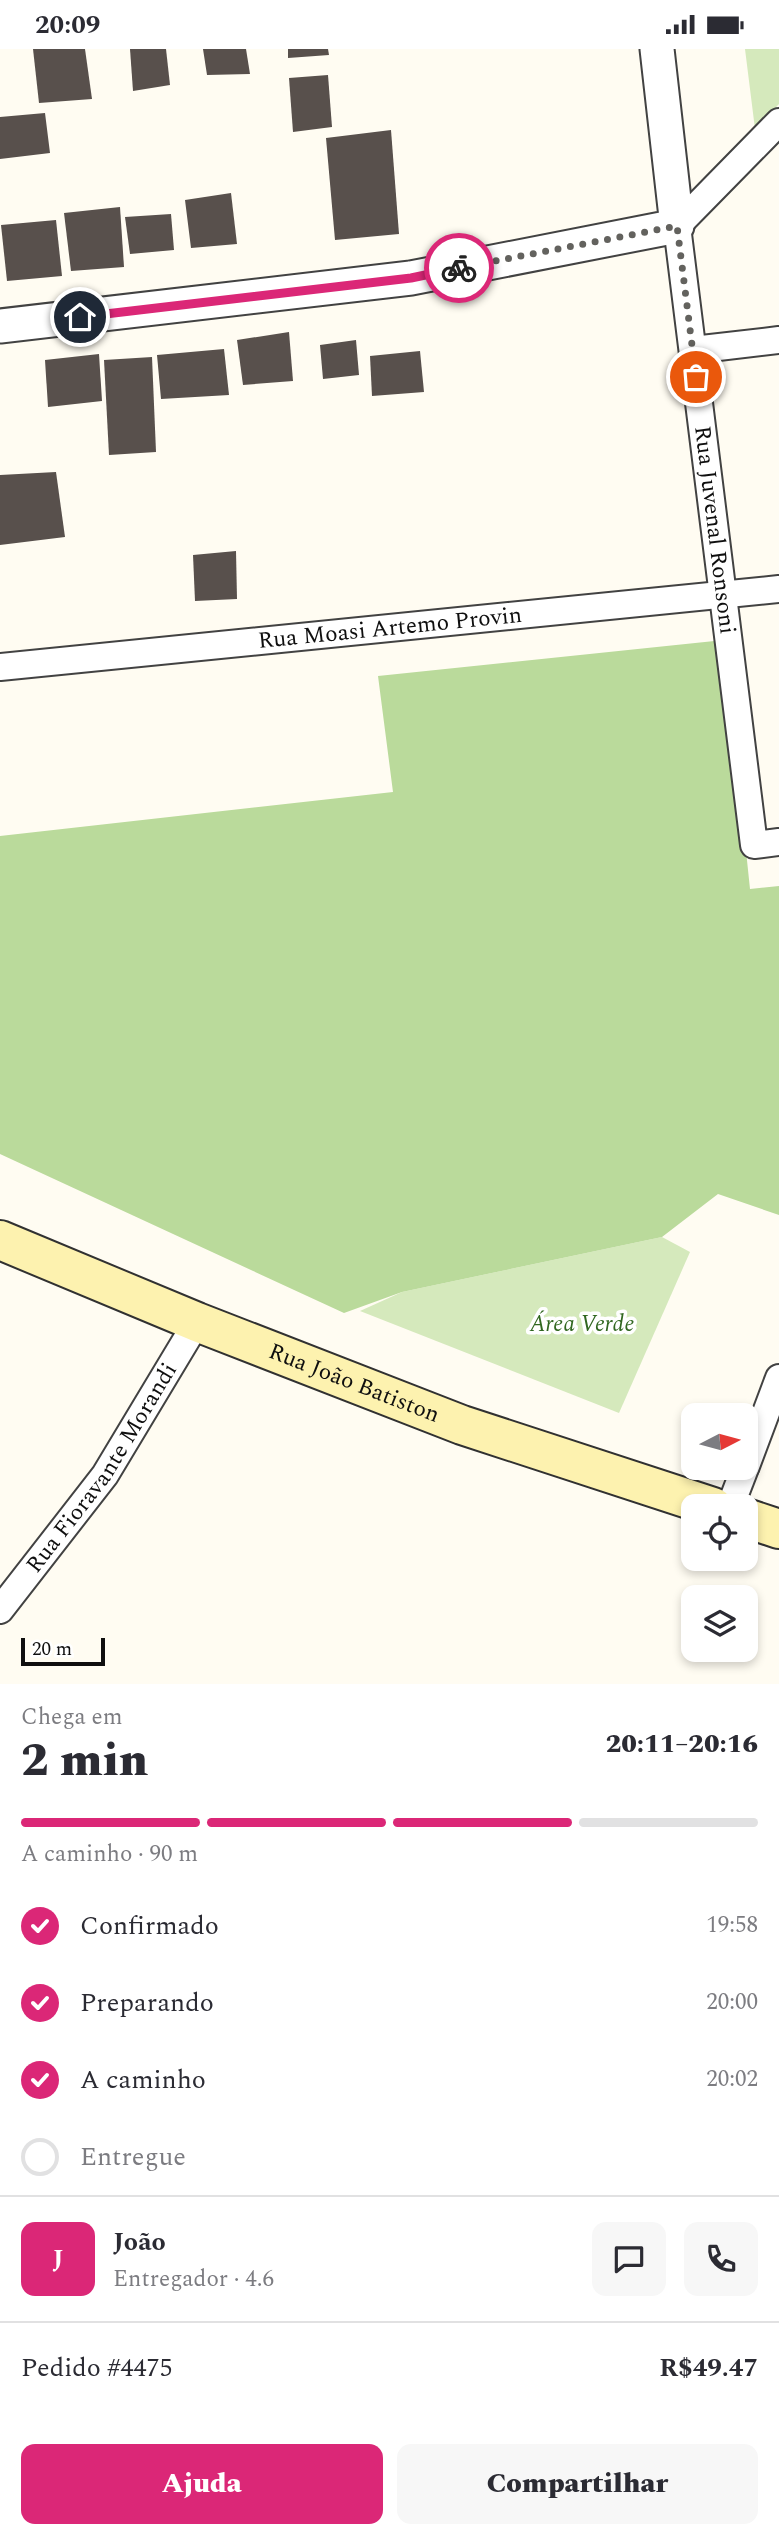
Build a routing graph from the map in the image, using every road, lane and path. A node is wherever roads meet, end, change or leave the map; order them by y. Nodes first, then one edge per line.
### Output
1 (657, 49) edge
2 (779, 123) edge
3 (677, 226) junction
4 (0, 326) edge
5 (779, 340) edge
6 (693, 350) junction
7 (779, 589) edge
8 (723, 595) junction
9 (0, 667) edge
10 (766, 843) edge
11 (0, 1240) edge
12 (197, 1322) junction
13 (779, 1378) edge
14 (758, 1433) edge
15 (681, 1497) edge
16 (758, 1522) edge
17 (779, 1529) edge
18 (0, 1610) edge

1 - 3 street, Rua Juvenal Ronsoni
2 - 3 street
3 - 4 street
3 - 6 street, Rua Juvenal Ronsoni
5 - 6 street
6 - 8 street, Rua Juvenal Ronsoni
7 - 8 street, Rua Moasi Artemo Provin
8 - 9 street, Rua Moasi Artemo Provin
8 - 10 street, Rua Juvenal Ronsoni
11 - 12 main road, Rua João Batiston
12 - 15 main road, Rua João Batiston
12 - 18 street, Rua Fioravante Morandi
13 - 14 street
16 - 17 main road

